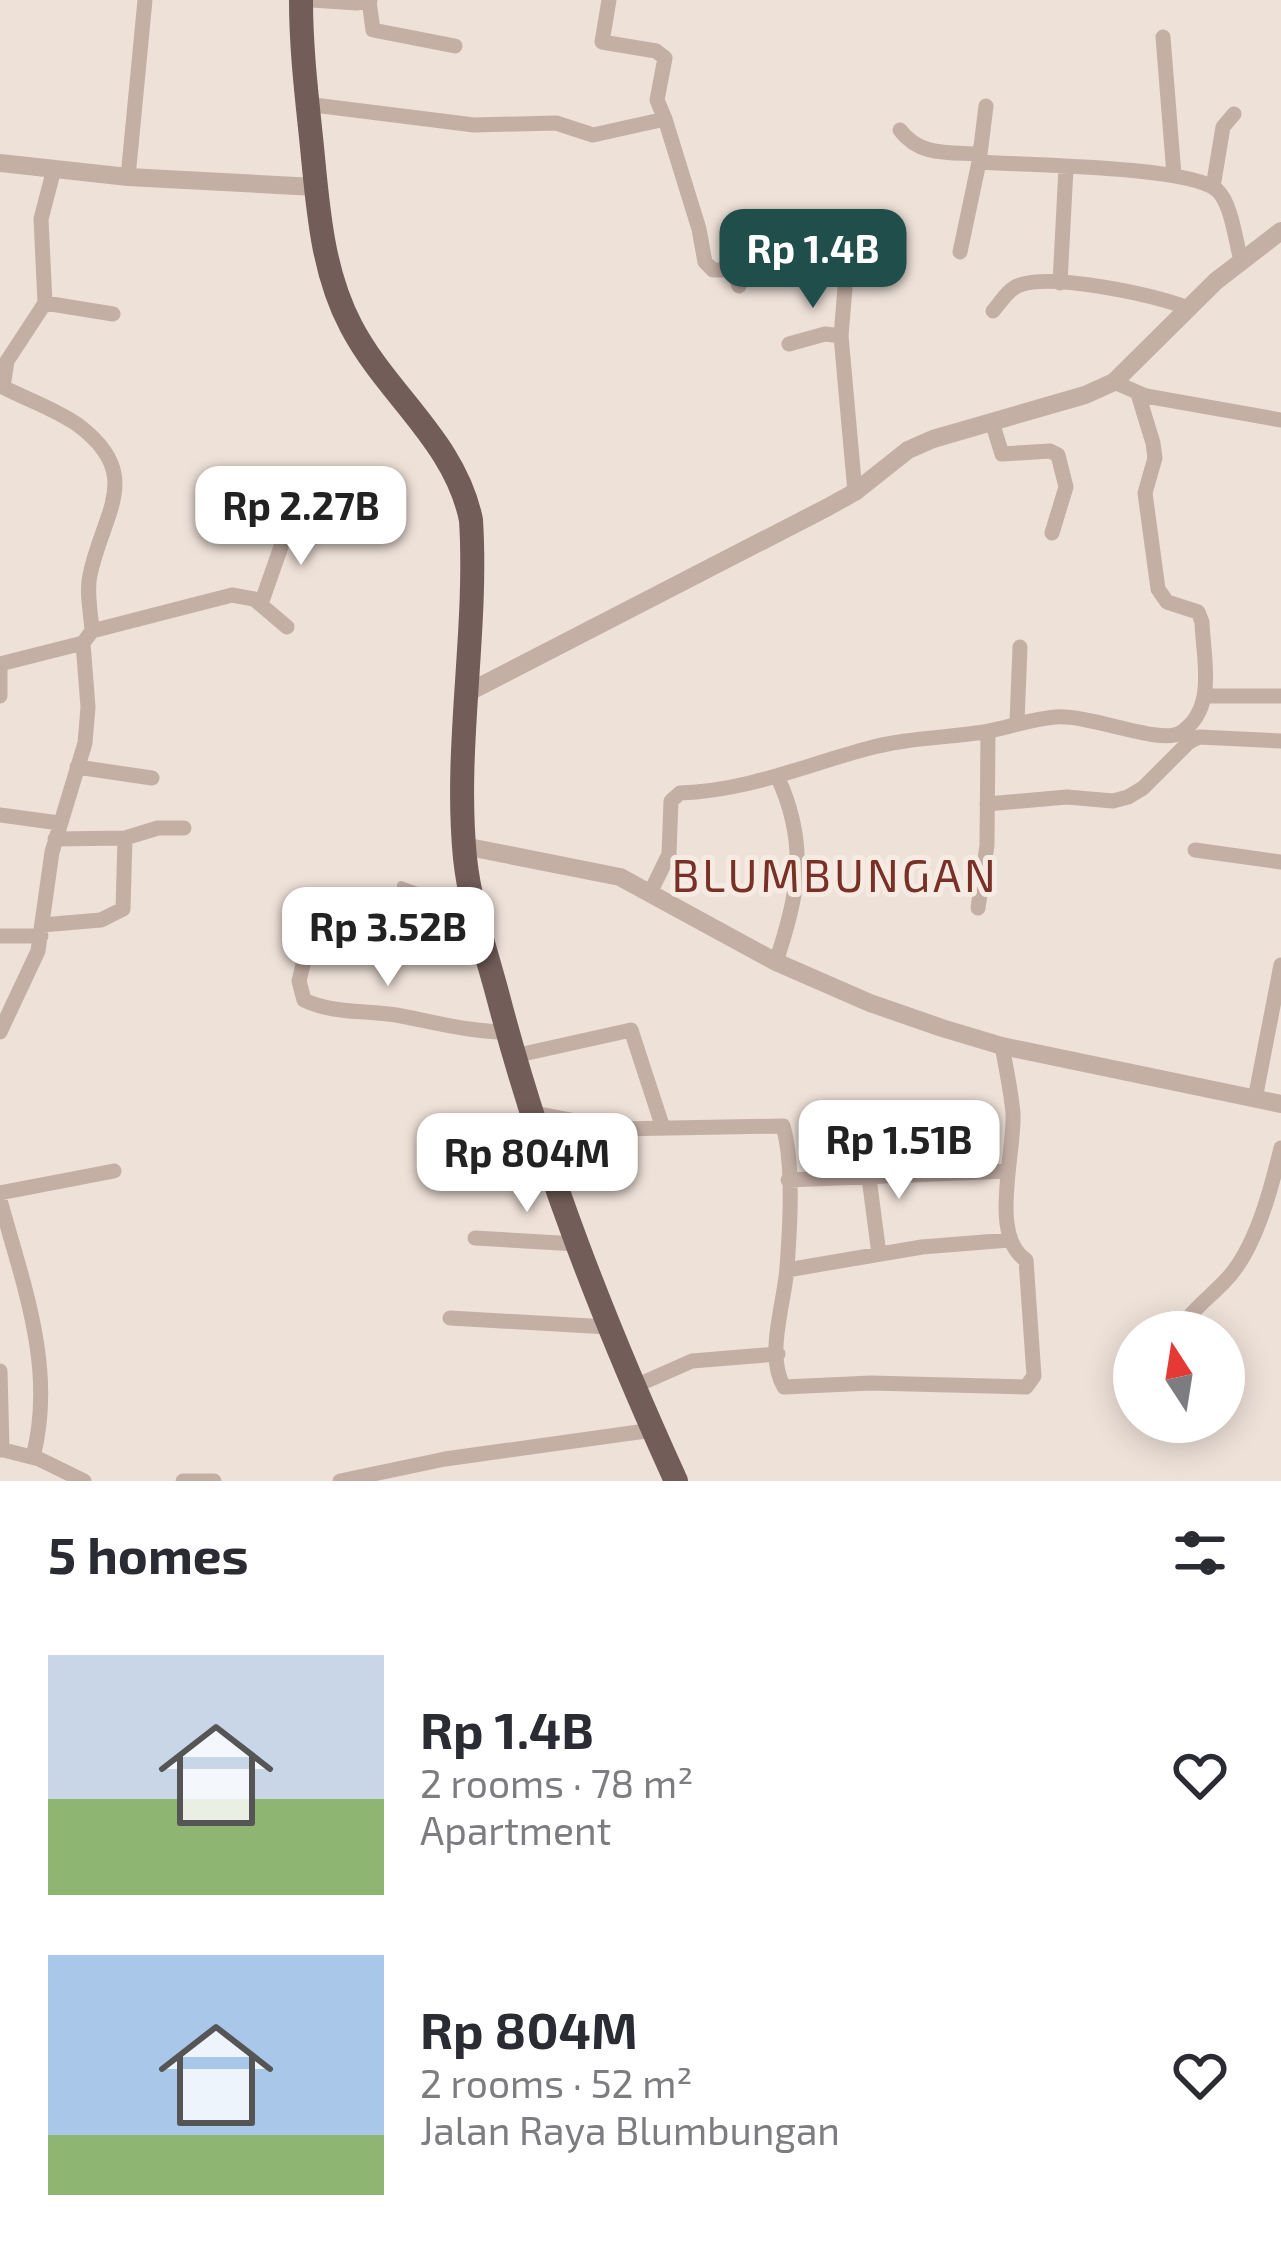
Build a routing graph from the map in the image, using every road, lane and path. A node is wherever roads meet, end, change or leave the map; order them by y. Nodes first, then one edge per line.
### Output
1 (145, 0) edge
2 (301, 0) edge
3 (312, 0) edge
4 (370, 0) edge
5 (609, 0) edge
6 (1163, 37) dead end
7 (455, 46) dead end
8 (306, 104) junction
9 (986, 106) dead end
10 (1234, 114) dead end
11 (665, 118) junction
12 (900, 130) dead end
13 (980, 158) junction
14 (0, 163) edge
15 (1066, 168) junction
16 (54, 169) junction
17 (1174, 175) junction
18 (128, 177) junction
19 (315, 187) junction
20 (1213, 187) junction
21 (1281, 231) edge
22 (960, 252) dead end
23 (1241, 260) junction
24 (1060, 283) junction
25 (739, 286) dead end
26 (845, 288) dead end
27 (45, 303) junction
28 (1188, 308) junction
29 (993, 311) dead end
30 (113, 314) dead end
31 (841, 336) junction
32 (789, 344) dead end
33 (4, 355) edge
34 (1114, 382) junction
35 (2, 387) edge
36 (1138, 394) junction
37 (1281, 420) edge
38 (992, 422) junction
39 (855, 492) junction
40 (292, 515) dead end
41 (1052, 532) dead end
42 (261, 604) junction
43 (287, 627) dead end
44 (87, 637) junction
45 (1019, 647) dead end
46 (0, 664) edge
47 (467, 692) junction
48 (0, 696) edge
49 (1206, 696) junction
50 (1281, 696) edge
51 (1017, 722) junction
52 (988, 732) junction
53 (1281, 741) edge
54 (77, 767) junction
55 (152, 778) dead end
56 (778, 778) junction
57 (988, 804) junction
58 (0, 815) edge
59 (184, 828) dead end
60 (57, 831) junction
61 (125, 838) junction
62 (464, 846) junction
63 (1195, 850) dead end
64 (1281, 862) edge
65 (400, 885) dead end
66 (651, 891) junction
67 (472, 892) junction
68 (978, 908) dead end
69 (314, 918) dead end
70 (42, 931) junction
71 (0, 936) edge
72 (776, 962) junction
73 (1281, 965) edge
74 (0, 1033) edge
75 (511, 1044) junction
76 (1002, 1046) junction
77 (1255, 1099) junction
78 (1281, 1104) edge
79 (529, 1112) junction
80 (663, 1128) junction
81 (1281, 1148) edge
82 (113, 1171) dead end
83 (1008, 1171) junction
84 (868, 1178) junction
85 (788, 1180) junction
86 (0, 1196) edge
87 (475, 1238) dead end
88 (1009, 1240) junction
89 (577, 1244) junction
90 (879, 1254) junction
91 (787, 1270) junction
92 (1195, 1311) edge
93 (450, 1318) dead end
94 (608, 1327) junction
95 (778, 1354) junction
96 (0, 1371) edge
97 (633, 1387) junction
98 (653, 1430) junction
99 (1, 1449) edge
100 (36, 1458) junction
101 (362, 1479) edge
102 (84, 1481) edge
103 (183, 1481) edge
104 (211, 1481) edge
105 (340, 1481) edge
106 (676, 1481) edge

1 - 18 street
2 - 8 main road
3 - 4 street
4 - 7 street
5 - 11 street
6 - 17 street
8 - 11 street
8 - 19 main road
9 - 13 street
10 - 20 street
11 - 25 street
12 - 13 street
13 - 15 street
13 - 22 street
14 - 16 street
15 - 17 street
15 - 24 street
16 - 18 street
16 - 27 street
17 - 20 street
18 - 19 street
19 - 47 main road
20 - 23 street
21 - 23 street
23 - 28 street
24 - 28 street
24 - 29 street
26 - 31 street
27 - 30 street
27 - 33 street
28 - 34 street
31 - 32 street
31 - 39 street
33 - 35 street
34 - 36 street
34 - 38 street
35 - 44 street
36 - 37 street
36 - 49 street
38 - 39 street
38 - 41 street
39 - 47 street
40 - 42 street
42 - 43 street
42 - 44 street
44 - 46 street
44 - 54 street
45 - 51 street
46 - 48 street
47 - 62 main road
49 - 50 street
49 - 51 street
51 - 52 street
52 - 56 street
52 - 57 street
53 - 57 street
54 - 55 street
54 - 60 street
56 - 66 street
56 - 72 street
57 - 68 street
58 - 60 street
59 - 61 street
60 - 61 street
60 - 70 street
61 - 70 street
62 - 66 street
62 - 67 main road
63 - 64 street
65 - 67 lane
66 - 72 street
67 - 75 main road
69 - 75 street
70 - 71 street
70 - 74 street
72 - 76 street
73 - 77 street
75 - 79 main road
75 - 80 street
76 - 77 street
76 - 83 street
77 - 78 street
79 - 80 street
79 - 89 main road
80 - 85 street
81 - 92 street
82 - 86 street
83 - 84 street
83 - 88 street
84 - 85 street
84 - 90 street
85 - 91 street
86 - 100 street
87 - 89 street
88 - 90 street
88 - 95 street
89 - 94 main road
90 - 91 street
91 - 95 street
93 - 94 street
94 - 97 main road
95 - 97 street
96 - 99 street
97 - 98 main road
98 - 101 street
98 - 106 main road
99 - 100 street
100 - 102 street
101 - 105 street
103 - 104 street

